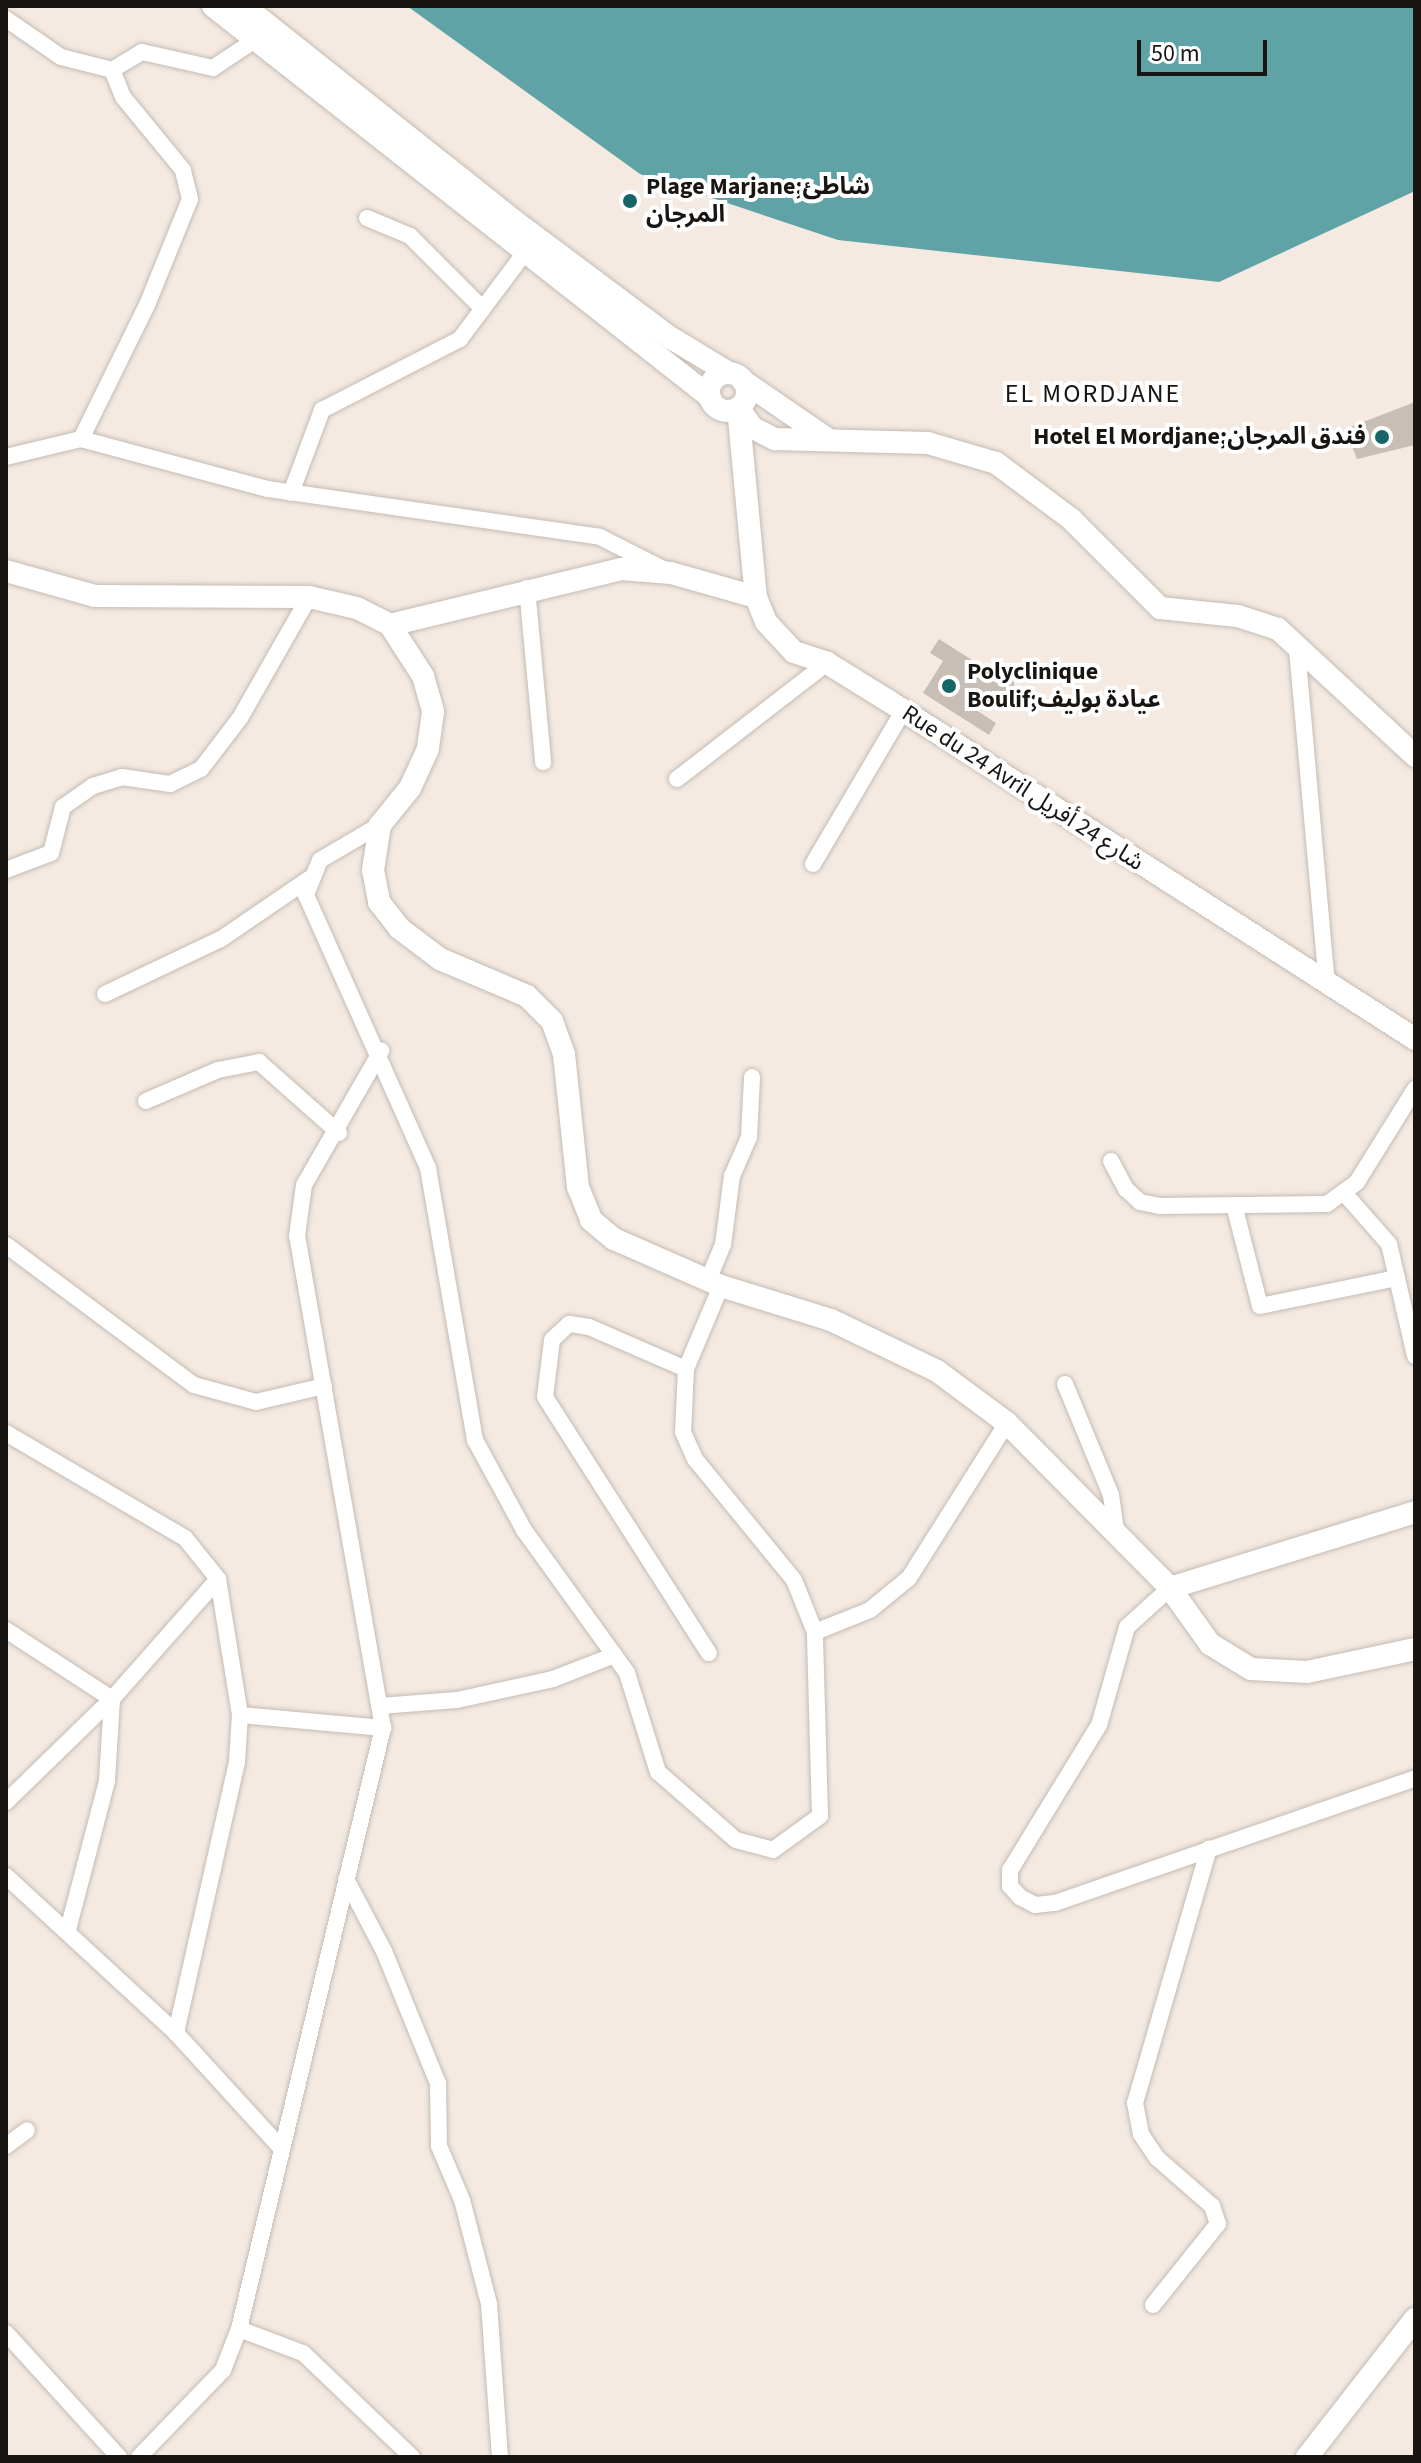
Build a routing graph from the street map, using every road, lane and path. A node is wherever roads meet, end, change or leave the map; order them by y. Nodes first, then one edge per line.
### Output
1 (213, 6) edge
2 (244, 6) edge
3 (6, 19) edge
4 (255, 40) junction
5 (112, 70) junction
6 (367, 218) dead end
7 (523, 255) junction
8 (483, 309) junction
9 (736, 377) junction
10 (711, 400) junction
11 (738, 408) junction
12 (81, 439) junction
13 (834, 443) junction
14 (6, 457) edge
15 (744, 468) junction
16 (291, 493) junction
17 (6, 571) edge
18 (671, 573) junction
19 (527, 588) junction
20 (309, 597) junction
21 (756, 597) junction
22 (390, 625) junction
23 (1297, 649) junction
24 (827, 663) junction
25 (903, 711) junction
26 (1415, 756) edge
27 (543, 762) dead end
28 (677, 779) dead end
29 (380, 825) junction
30 (813, 864) dead end
31 (6, 870) edge
32 (309, 879) junction
33 (1327, 985) junction
34 (105, 994) dead end
35 (1415, 1039) edge
36 (381, 1051) junction
37 (752, 1077) dead end
38 (1415, 1089) edge
39 (146, 1101) dead end
40 (339, 1133) junction
41 (1111, 1161) dead end
42 (1345, 1194) junction
43 (1234, 1205) junction
44 (6, 1245) edge
45 (1397, 1278) junction
46 (715, 1283) junction
47 (1415, 1356) edge
48 (686, 1369) junction
49 (1065, 1384) dead end
50 (324, 1386) junction
51 (1007, 1423) junction
52 (6, 1433) edge
53 (1415, 1512) edge
54 (1116, 1531) junction
55 (218, 1579) junction
56 (1170, 1588) junction
57 (6, 1630) edge
58 (815, 1632) junction
59 (1415, 1649) edge
60 (709, 1653) dead end
61 (615, 1655) junction
62 (112, 1699) junction
63 (380, 1706) junction
64 (240, 1715) junction
65 (383, 1728) junction
66 (1415, 1778) edge
67 (6, 1802) edge
68 (1209, 1849) junction
69 (6, 1876) edge
70 (346, 1879) junction
71 (68, 1930) junction
72 (176, 2033) junction
73 (27, 2130) dead end
74 (6, 2146) edge
75 (282, 2149) junction
76 (1153, 2305) dead end
77 (1415, 2319) edge
78 (239, 2329) junction
79 (9, 2341) edge
80 (119, 2457) edge
81 (139, 2457) edge
82 (412, 2457) edge
83 (500, 2457) edge
84 (1307, 2457) edge

1 - 4 street
2 - 9 street
3 - 5 street
4 - 5 street
4 - 7 street
5 - 12 street
6 - 8 street
7 - 8 street
7 - 10 street
8 - 16 street
9 - 10 street
9 - 11 street
9 - 13 street
10 - 11 street
10 - 15 street
11 - 13 street
11 - 15 street, Rue du 24 Avril شارع 24 أفريل
12 - 14 street
12 - 16 street
13 - 23 street
15 - 21 street, Rue du 24 Avril شارع 24 أفريل
16 - 18 street
17 - 20 street
18 - 19 street
18 - 21 street
19 - 22 street
19 - 27 street
20 - 22 street
20 - 31 street
21 - 24 street, Rue du 24 Avril شارع 24 أفريل
22 - 29 street
23 - 26 street
23 - 33 street
24 - 25 street, Rue du 24 Avril شارع 24 أفريل
24 - 28 street
25 - 30 street
25 - 33 street, Rue du 24 Avril شارع 24 أفريل
29 - 32 street
29 - 46 street
32 - 34 street
32 - 36 street
33 - 35 street, Rue du 24 Avril شارع 24 أفريل
36 - 40 street
36 - 61 street
37 - 46 street
38 - 42 street
39 - 40 street
40 - 50 street
41 - 43 street
42 - 43 street
42 - 45 street
43 - 45 street
44 - 50 street
45 - 47 street
46 - 48 street
46 - 51 street
48 - 58 street
48 - 60 street
49 - 54 street
50 - 63 street
51 - 54 street
51 - 58 street
52 - 55 street
53 - 56 street
54 - 56 street
55 - 62 street
55 - 64 street
56 - 59 street
56 - 68 street
57 - 62 street
58 - 61 street
61 - 63 street
62 - 67 street
62 - 71 street
63 - 65 street
64 - 65 street
64 - 72 street
65 - 70 street
66 - 68 street
68 - 76 street
69 - 71 street
70 - 75 street
70 - 83 street
71 - 72 street
72 - 75 street
73 - 74 street
75 - 78 street
77 - 84 street
78 - 81 street
78 - 82 street
79 - 80 street

